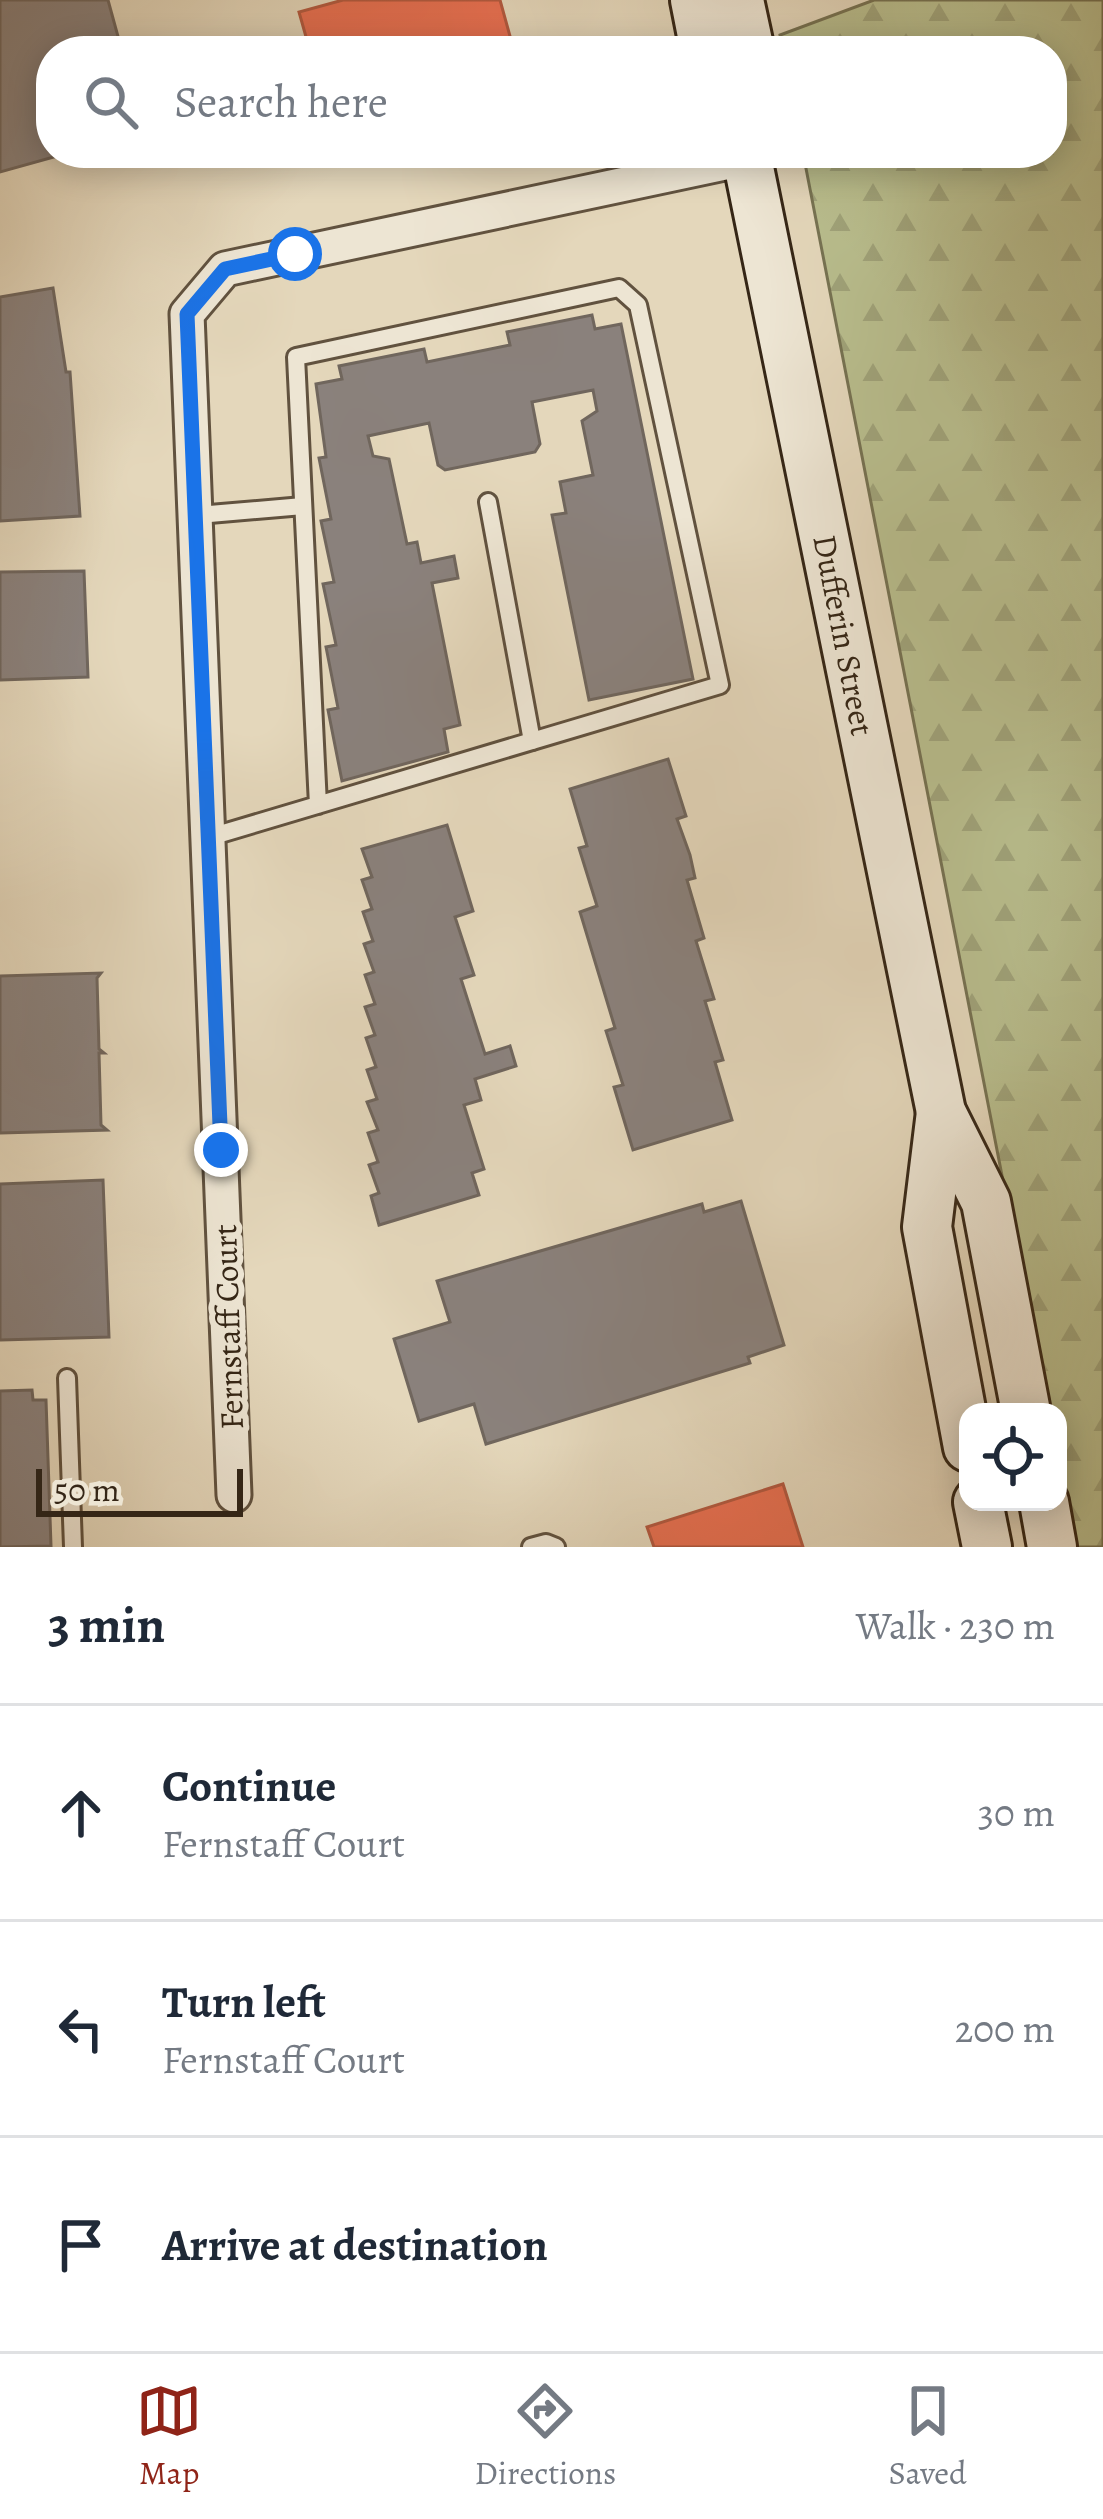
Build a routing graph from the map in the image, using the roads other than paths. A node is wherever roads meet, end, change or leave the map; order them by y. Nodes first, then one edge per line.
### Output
1 (695, 0) edge
2 (739, 0) edge
3 (702, 36) edge
4 (747, 36) edge
5 (688, 168) edge
6 (751, 168) edge
7 (488, 502) dead end
8 (303, 506) junction
9 (198, 515) junction
10 (532, 741) junction
11 (318, 805) junction
12 (210, 838) junction
13 (940, 1112) junction
14 (68, 1378) dead end
15 (960, 1403) edge
16 (1025, 1403) edge
17 (234, 1495) dead end
18 (980, 1511) edge
19 (1046, 1511) edge
20 (74, 1547) edge
21 (531, 1547) edge
22 (556, 1547) edge
23 (986, 1547) edge
24 (1052, 1547) edge

1 - 3 main road
2 - 4 main road
5 - 9 street, Fernstaff Court
6 - 13 main road, Dufferin Street
7 - 10 lane
8 - 9 lane
8 - 10 lane
8 - 11 lane
9 - 12 street, Fernstaff Court
10 - 11 lane
11 - 12 lane
12 - 17 street, Fernstaff Court
13 - 15 main road, Dufferin Street
13 - 16 main road, Dufferin Street
14 - 20 lane
18 - 23 main road
19 - 24 main road
21 - 22 lane

